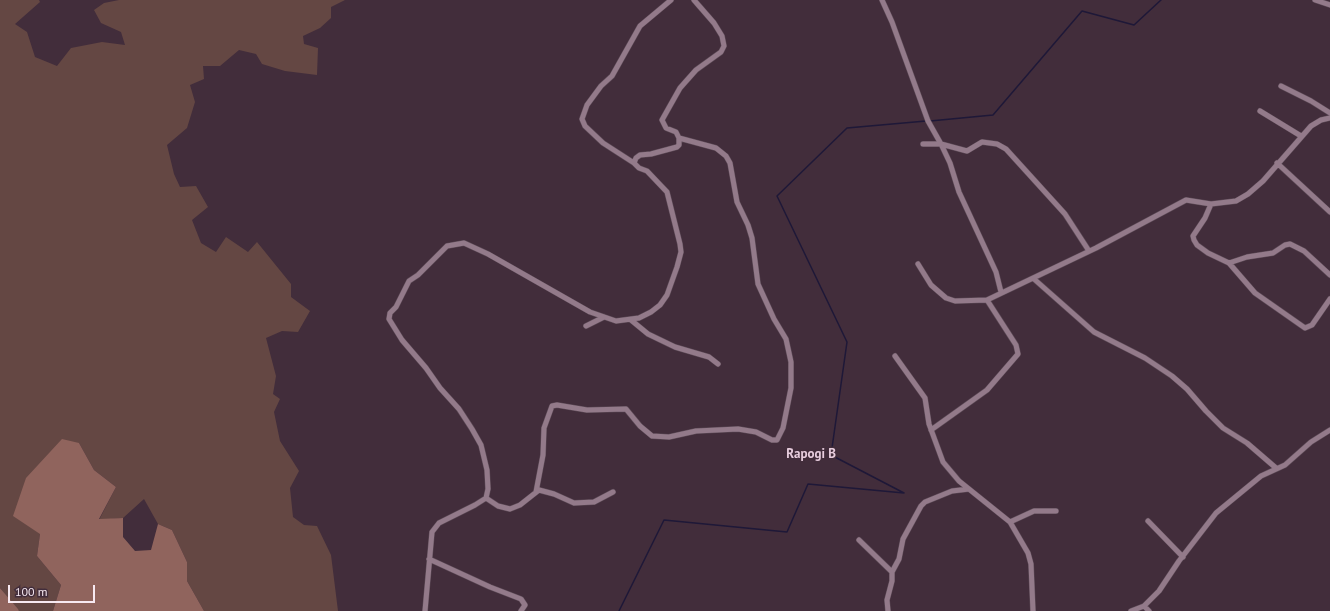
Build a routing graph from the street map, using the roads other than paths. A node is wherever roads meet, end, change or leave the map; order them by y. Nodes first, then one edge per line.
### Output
1 (671, 0) edge
2 (694, 0) edge
3 (882, 0) edge
4 (1315, 0) edge
5 (1330, 5) edge
6 (1281, 86) dead end
7 (1260, 111) dead end
8 (1330, 113) edge
9 (1330, 118) edge
10 (1301, 136) junction
11 (679, 138) junction
12 (924, 144) dead end
13 (941, 144) junction
14 (634, 163) junction
15 (1277, 163) junction
16 (1211, 204) junction
17 (1330, 212) edge
18 (1090, 251) junction
19 (1229, 262) junction
20 (918, 264) dead end
21 (1330, 275) edge
22 (1034, 279) junction
23 (1001, 292) junction
24 (1330, 299) edge
25 (987, 300) junction
26 (604, 317) junction
27 (631, 320) junction
28 (586, 326) dead end
29 (894, 356) dead end
30 (718, 364) dead end
31 (931, 430) junction
32 (1330, 430) edge
33 (1276, 468) junction
34 (969, 489) junction
35 (536, 492) junction
36 (613, 492) dead end
37 (486, 498) junction
38 (1056, 511) dead end
39 (1148, 521) dead end
40 (1010, 522) junction
41 (858, 540) dead end
42 (1183, 557) junction
43 (429, 559) junction
44 (892, 572) junction
45 (1144, 606) junction
46 (425, 611) edge
47 (521, 611) edge
48 (888, 611) edge
49 (1033, 611) edge
50 (1131, 611) edge
51 (1149, 611) edge

1 - 14 street
2 - 11 street
3 - 13 street
4 - 5 street
6 - 8 street
7 - 10 street
9 - 10 street
10 - 15 street
11 - 14 street
11 - 35 street
12 - 13 street
13 - 18 street
13 - 23 street
14 - 27 street
15 - 16 street
15 - 17 street
16 - 18 street
16 - 19 street
18 - 22 street
19 - 21 street
19 - 24 street
20 - 25 street
22 - 23 street
22 - 33 street
23 - 25 street
25 - 31 street
26 - 27 street
26 - 28 street
26 - 37 street
27 - 30 street
29 - 31 street
31 - 34 street
32 - 33 street
33 - 42 street
34 - 40 street
34 - 44 street
35 - 36 street
35 - 37 street
37 - 43 street
38 - 40 street
39 - 42 street
40 - 49 street
41 - 44 street
42 - 45 street
43 - 46 street
43 - 47 street
44 - 48 street
45 - 50 street
45 - 51 street

